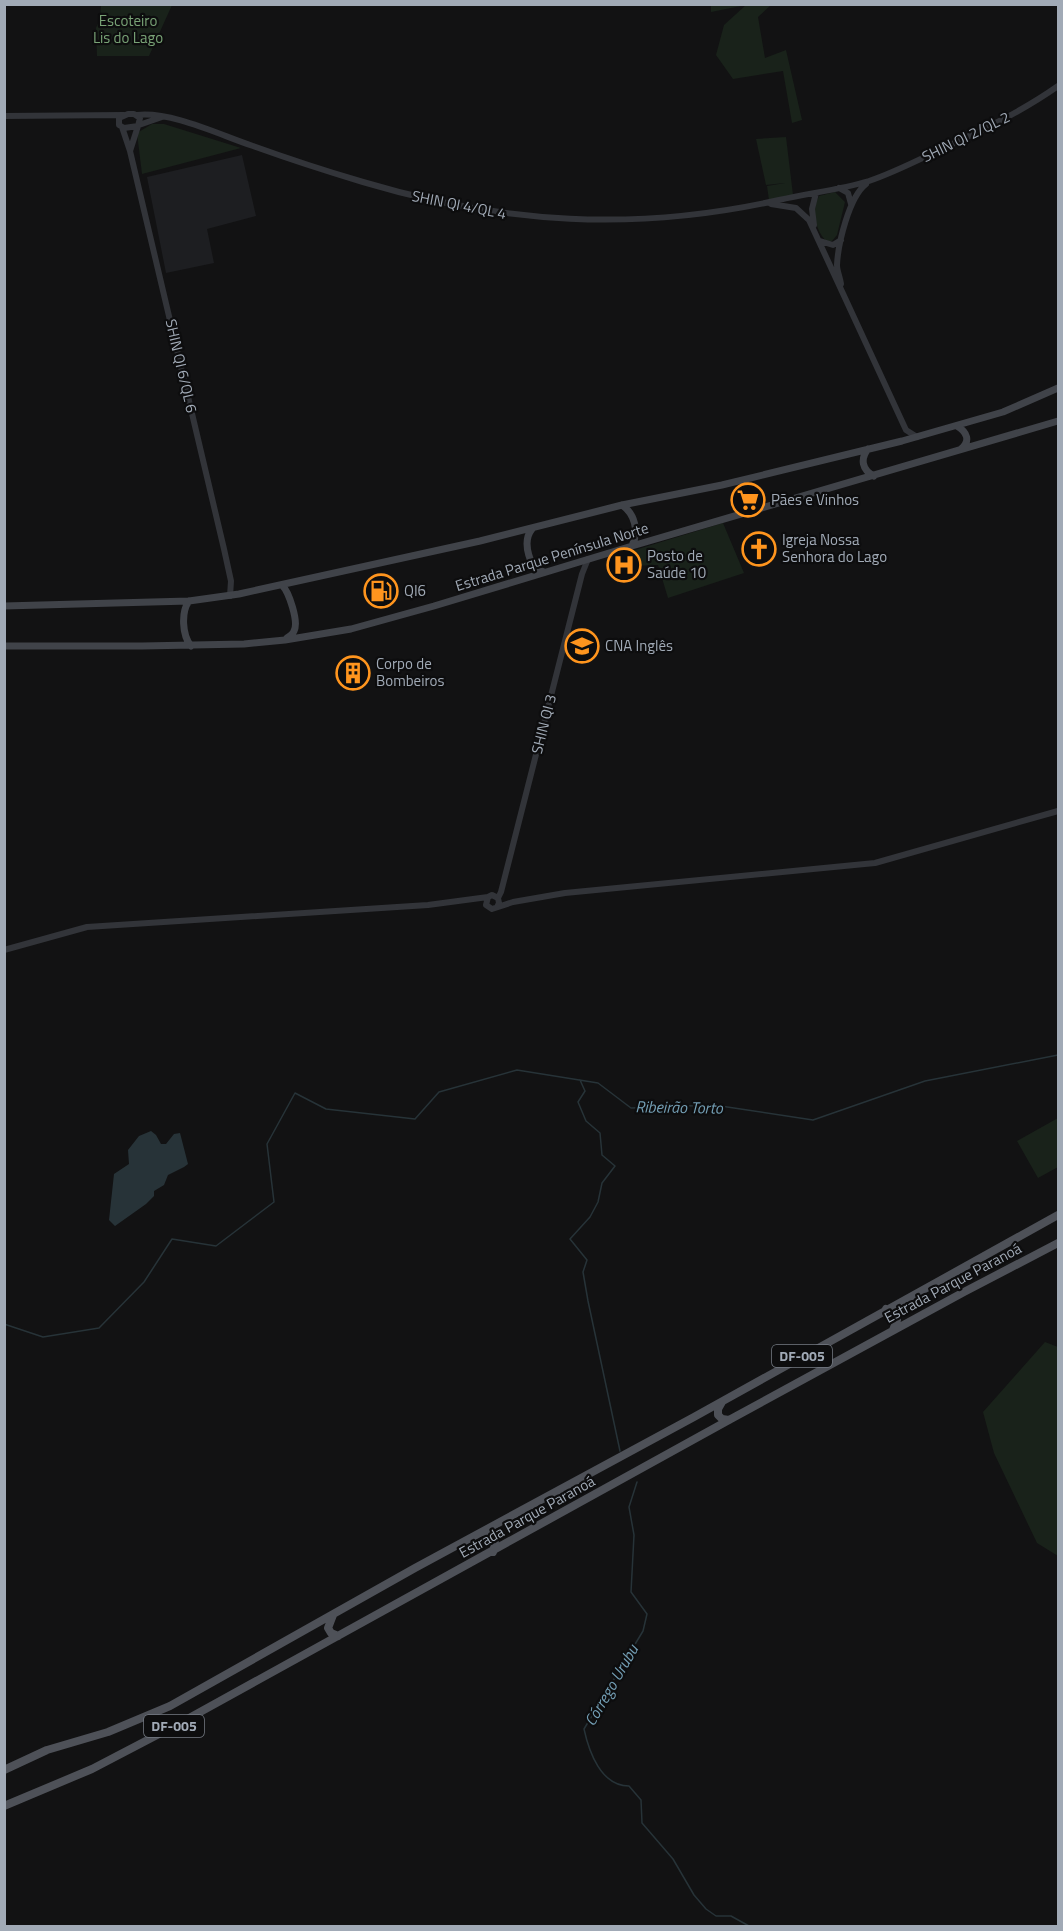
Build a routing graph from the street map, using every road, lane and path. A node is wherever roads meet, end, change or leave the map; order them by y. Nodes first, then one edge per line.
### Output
1 (1059, 86) edge
2 (105, 115) junction
3 (124, 115) junction
4 (137, 115) junction
5 (4, 116) edge
6 (162, 117) junction
7 (120, 125) junction
8 (139, 126) junction
9 (130, 151) junction
10 (870, 181) junction
11 (839, 188) junction
12 (816, 194) junction
13 (767, 204) junction
14 (851, 208) junction
15 (814, 229) junction
16 (841, 240) junction
17 (820, 241) junction
18 (841, 287) junction
19 (1059, 388) edge
20 (1059, 421) edge
21 (957, 426) junction
22 (906, 430) junction
23 (917, 437) junction
24 (902, 441) junction
25 (868, 449) junction
26 (961, 449) junction
27 (874, 476) junction
28 (622, 505) junction
29 (532, 528) junction
30 (632, 546) junction
31 (588, 559) junction
32 (577, 562) junction
33 (544, 573) junction
34 (582, 574) junction
35 (231, 581) junction
36 (282, 585) junction
37 (239, 594) junction
38 (230, 596) junction
39 (189, 601) junction
40 (4, 606) edge
41 (285, 640) junction
42 (4, 646) edge
43 (191, 646) junction
44 (1059, 811) edge
45 (504, 874) junction
46 (489, 896) junction
47 (498, 898) junction
48 (463, 902) junction
49 (513, 902) junction
50 (486, 905) junction
51 (497, 907) junction
52 (4, 950) edge
53 (1059, 1215) edge
54 (1059, 1243) edge
55 (886, 1309) junction
56 (893, 1330) junction
57 (723, 1401) junction
58 (729, 1420) junction
59 (483, 1532) junction
60 (493, 1552) junction
61 (334, 1614) junction
62 (338, 1636) junction
63 (4, 1770) edge
64 (4, 1806) edge

1 - 10 street, SHIN QI 2/QL 2
2 - 3 street
2 - 5 street
2 - 7 street
3 - 4 street, SHIN QI 4/QL 4
3 - 7 street
4 - 6 street, SHIN QI 4/QL 4
4 - 8 street
6 - 8 street
6 - 13 street, SHIN QI 4/QL 4
7 - 8 street
7 - 9 street, SHIN QI 6/QL 6
8 - 9 street
9 - 35 street, SHIN QI 6/QL 6
10 - 11 street, SHIN QI 2/QL 2
10 - 14 street, SHIN QI 2/QL 2
11 - 12 street, SHIN QI 4/QL 4
11 - 14 street
12 - 13 street, SHIN QI 4/QL 4
12 - 15 street
13 - 15 street, SHIN QI 4/QL 4
14 - 16 street, SHIN QI 4/QL 4
15 - 17 street, SHIN QI 4/QL 4
16 - 17 street
16 - 18 street, SHIN QI 4/QL 4
17 - 18 street, SHIN QI 4/QL 4
18 - 22 street, SHIN QI 4/QL 4
19 - 21 main road, Estrada Parque Península Norte
20 - 26 main road, Estrada Parque Península Norte
21 - 23 main road, Estrada Parque Península Norte
21 - 26 main road
22 - 23 street
22 - 24 street
23 - 24 main road, Estrada Parque Península Norte
24 - 25 main road, Estrada Parque Península Norte
25 - 27 main road
25 - 28 main road, Estrada Parque Península Norte
26 - 27 main road, Estrada Parque Península Norte
27 - 30 main road, Estrada Parque Península Norte
28 - 29 main road, Estrada Parque Península Norte
28 - 30 main road
29 - 33 main road
29 - 36 main road, Estrada Parque Península Norte
30 - 31 main road, Estrada Parque Península Norte
31 - 32 main road, Estrada Parque Península Norte
31 - 34 street, SHIN QI 3
32 - 33 main road, Estrada Parque Península Norte
32 - 34 street
33 - 41 main road, Estrada Parque Península Norte
34 - 45 street, SHIN QI 3
35 - 37 street, SHIN QI 6/QL 6
35 - 38 street, SHIN QI 6/QL 6
36 - 37 main road, Estrada Parque Península Norte
36 - 41 main road
37 - 38 main road, Estrada Parque Península Norte
38 - 39 main road, Estrada Parque Península Norte
39 - 40 main road, Estrada Parque Península Norte
39 - 43 main road
41 - 43 main road, Estrada Parque Península Norte
42 - 43 main road, Estrada Parque Península Norte
44 - 49 street
45 - 46 street, SHIN QI 3
45 - 47 street, SHIN QI 3
46 - 47 street
46 - 48 street
46 - 50 street, SHIN QI 3
47 - 49 street
47 - 51 street, SHIN QI 3
48 - 50 street
48 - 52 street
49 - 51 street
50 - 51 street
53 - 55 main road, Estrada Parque Paranoá / DF-005
54 - 56 main road, Estrada Parque Paranoá / DF-005
55 - 56 main road
55 - 57 main road, Estrada Parque Paranoá / DF-005
56 - 58 main road, Estrada Parque Paranoá / DF-005
57 - 58 main road
57 - 59 main road, Estrada Parque Paranoá / DF-005
58 - 60 main road, Estrada Parque Paranoá / DF-005
59 - 60 main road
59 - 61 main road, Estrada Parque Paranoá / DF-005
60 - 62 main road, Estrada Parque Paranoá / DF-005
61 - 62 main road
61 - 63 main road, Estrada Parque Paranoá / DF-005
62 - 64 main road, Estrada Parque Paranoá / DF-005

